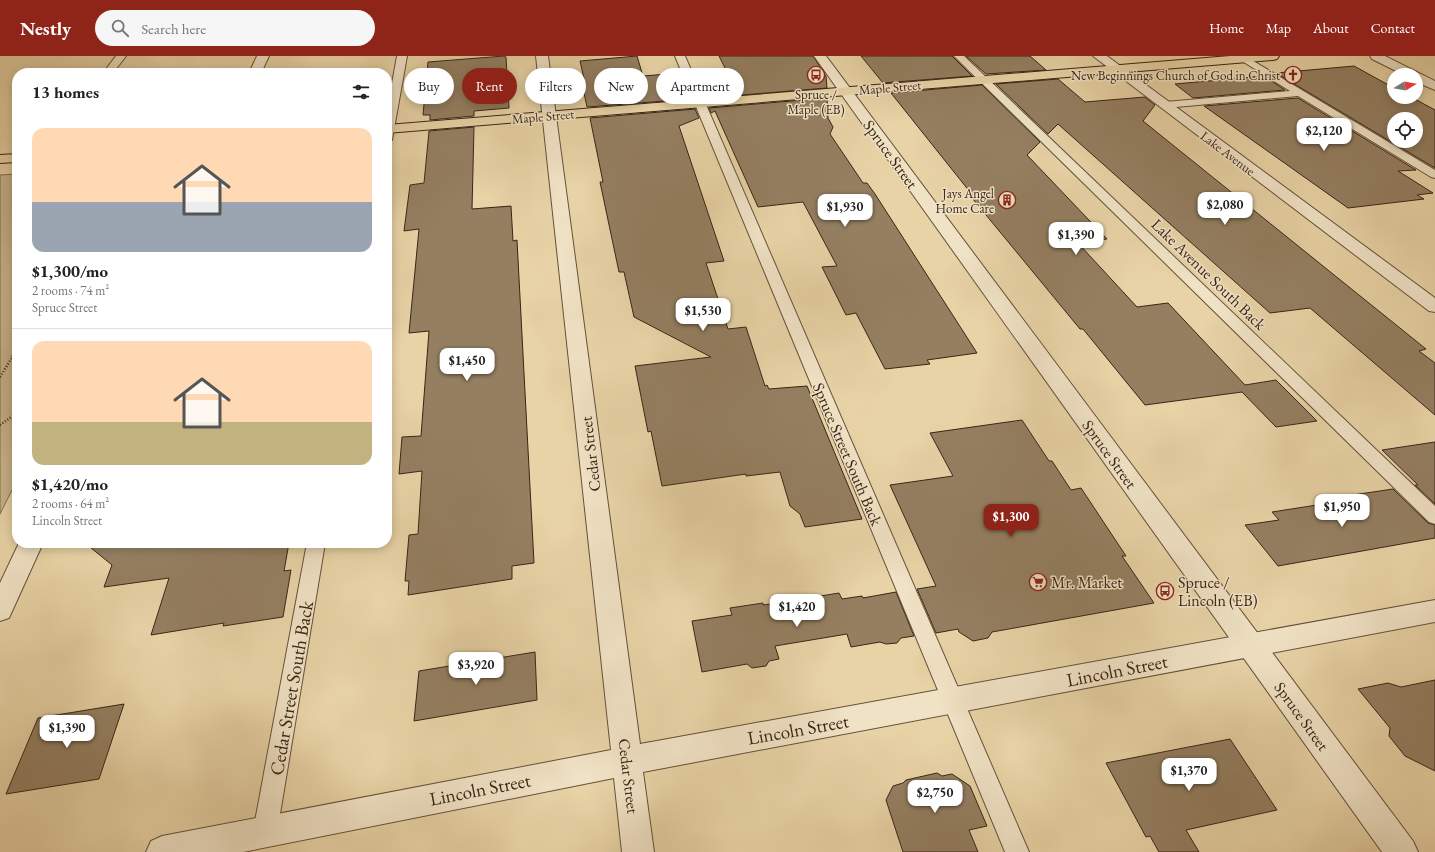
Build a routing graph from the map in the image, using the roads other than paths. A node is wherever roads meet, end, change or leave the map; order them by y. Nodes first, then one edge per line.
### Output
1 (121, 56) edge
2 (263, 56) edge
3 (402, 56) edge
4 (542, 56) edge
5 (680, 56) edge
6 (820, 56) edge
7 (959, 56) edge
8 (1099, 56) edge
9 (1273, 56) edge
10 (1376, 56) edge
11 (1241, 57) edge
12 (112, 68) edge
13 (257, 68) edge
14 (685, 68) edge
15 (1399, 68) edge
16 (1116, 69) junction
17 (984, 80) junction
18 (1423, 80) edge
19 (1435, 86) edge
20 (845, 91) junction
21 (1299, 93) junction
22 (744, 99) edge
23 (688, 104) edge
24 (700, 104) edge
25 (1165, 105) junction
26 (392, 110) edge
27 (550, 115) junction
28 (392, 132) edge
29 (12, 158) edge
30 (0, 159) edge
31 (1435, 175) edge
32 (1435, 307) edge
33 (1435, 517) edge
34 (29, 548) edge
35 (315, 548) edge
36 (0, 610) edge
37 (1435, 611) edge
38 (1249, 645) junction
39 (952, 700) junction
40 (627, 761) junction
41 (265, 832) junction
42 (162, 852) edge
43 (638, 852) edge
44 (1017, 852) edge
45 (1402, 852) edge

1 - 12 lane
2 - 13 street
3 - 26 lane
4 - 27 street, Cedar Street
5 - 14 lane, Spruce Street South Back
6 - 20 street, Spruce Street
7 - 17 lane, Lake Avenue South Back
8 - 16 street, Lake Avenue
9 - 11 main road, Maple Street
10 - 15 street
11 - 16 main road, Maple Street
11 - 21 lane
16 - 17 main road, Maple Street
16 - 25 street, Lake Avenue
17 - 20 main road, Maple Street
17 - 33 lane, Lake Avenue South Back
18 - 19 street
20 - 22 main road, Maple Street
20 - 38 street, Spruce Street
21 - 25 lane
21 - 31 lane
23 - 27 main road, Maple Street
24 - 39 lane, Spruce Street South Back
25 - 32 street, Lake Avenue
27 - 28 main road, Maple Street
27 - 40 street, Cedar Street
29 - 30 main road
34 - 36 street
35 - 41 lane, Cedar Street South Back
37 - 38 street, Lincoln Street
38 - 39 street, Lincoln Street
38 - 45 street, Spruce Street
39 - 40 street, Lincoln Street
39 - 44 lane, Spruce Street South Back
40 - 41 street, Lincoln Street
40 - 43 street, Cedar Street
41 - 42 street, Lincoln Street

